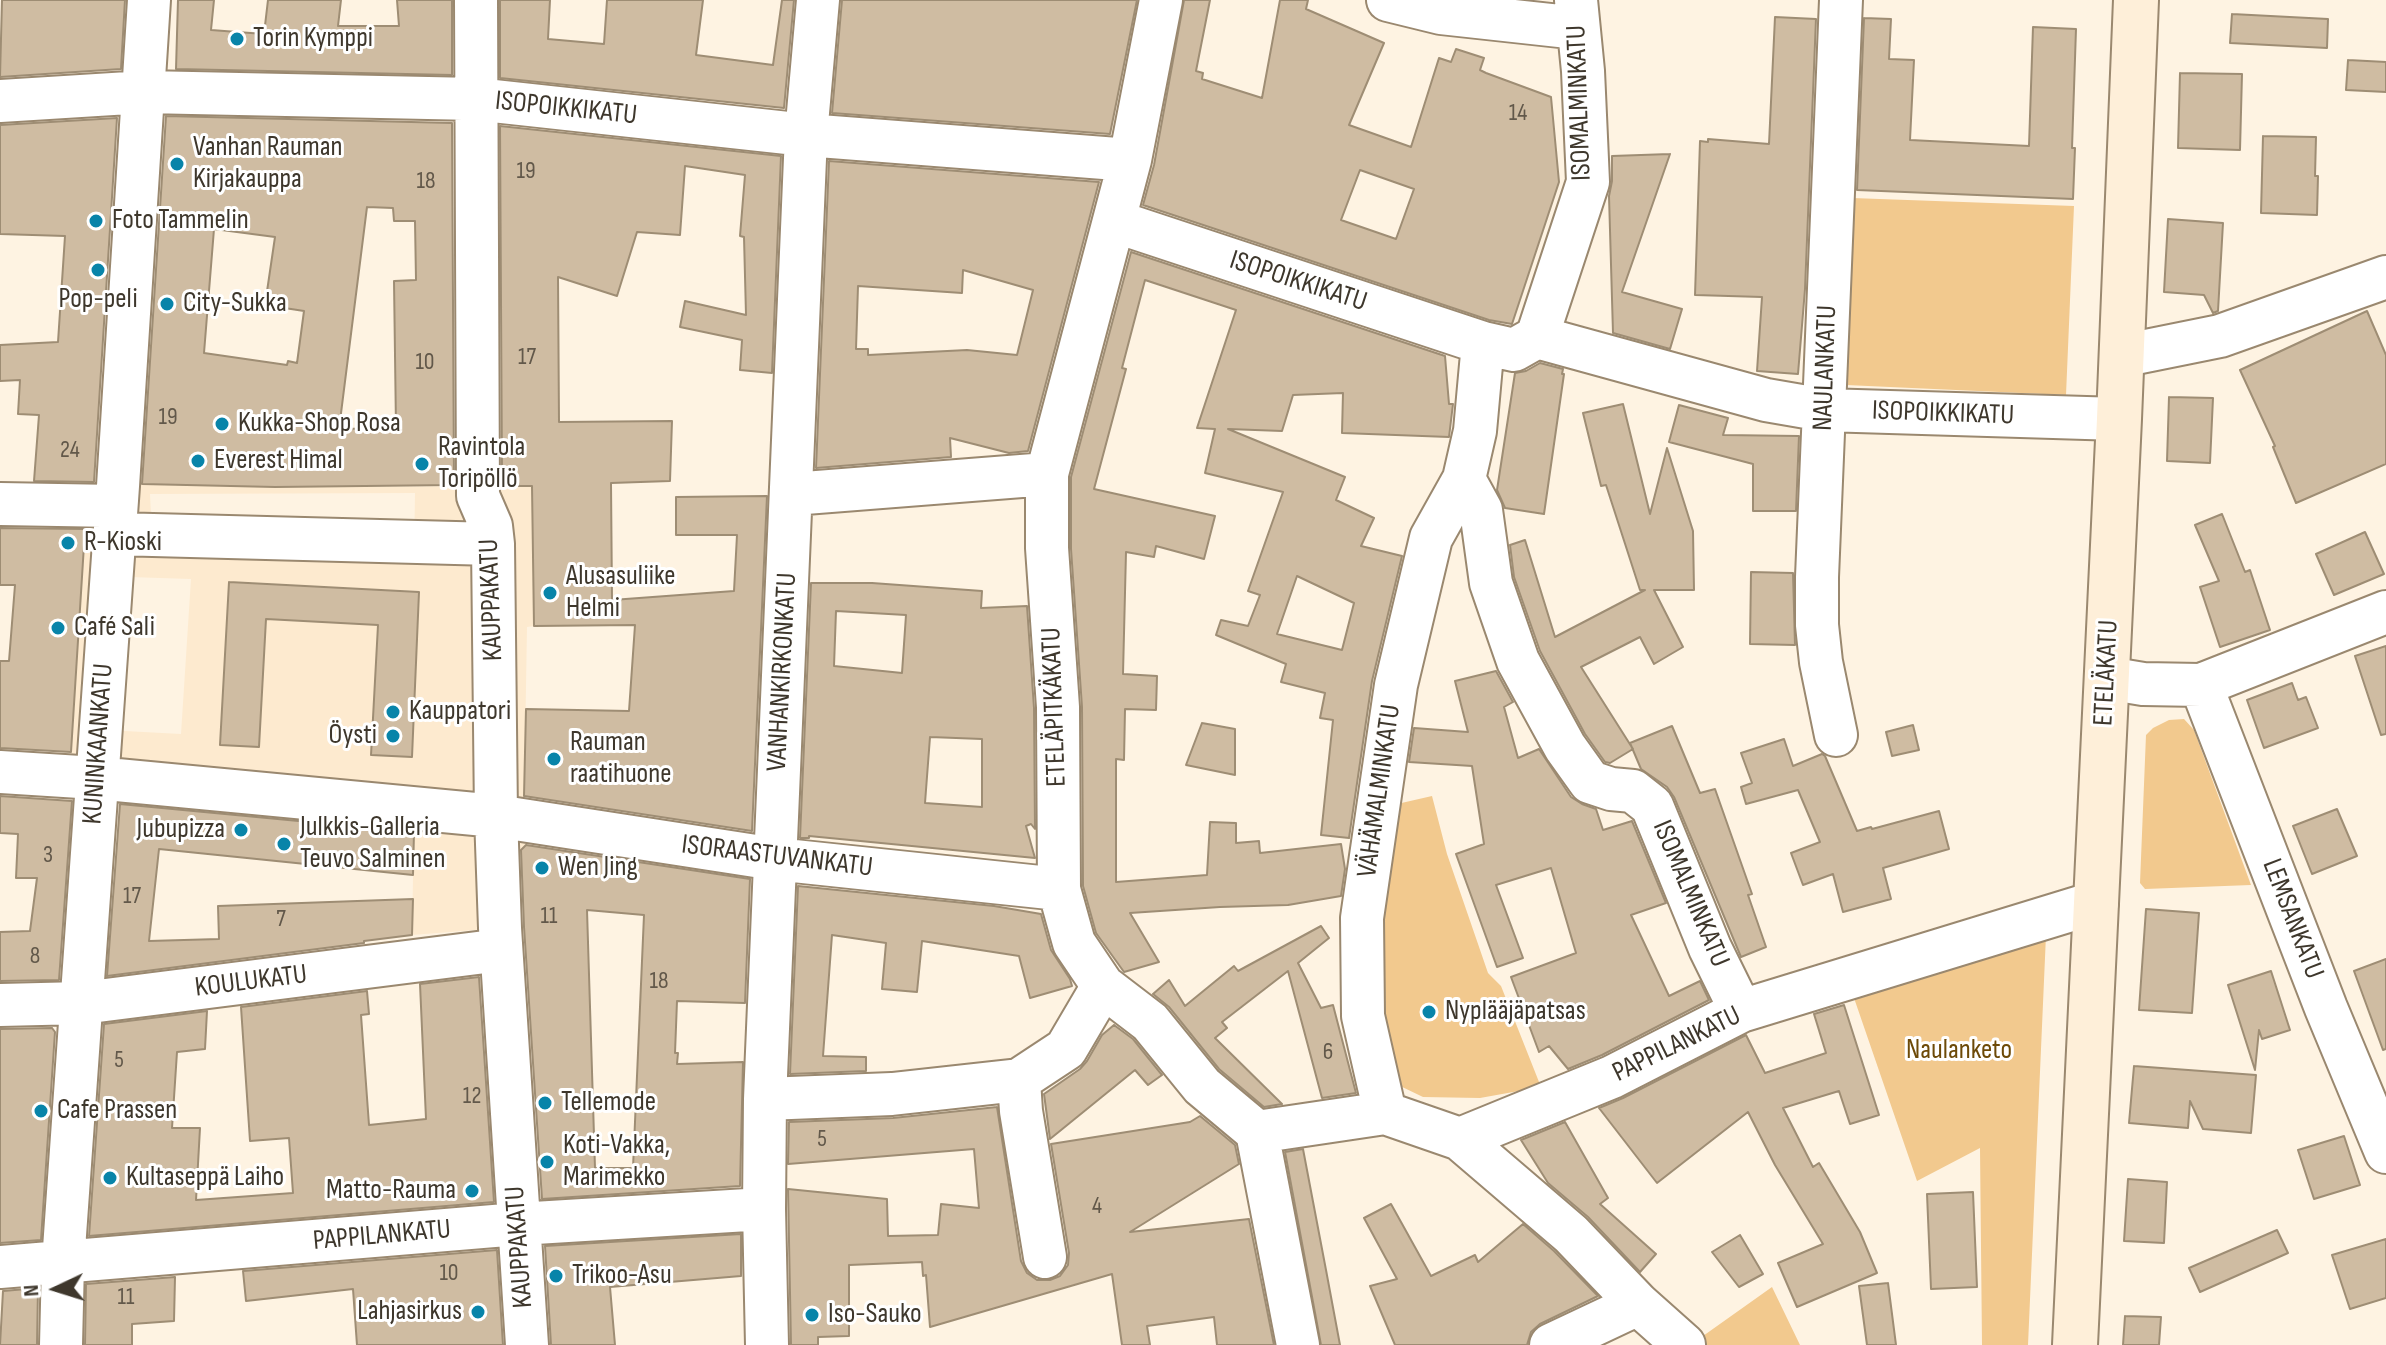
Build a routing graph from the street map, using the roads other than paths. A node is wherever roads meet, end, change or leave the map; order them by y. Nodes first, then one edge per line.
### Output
1 (149, 0) edge
2 (476, 0) edge
3 (818, 0) edge
4 (1161, 0) edge
5 (1388, 0) edge
6 (1841, 0) edge
7 (2136, 0) edge
8 (1577, 14) edge
9 (145, 92) junction
10 (475, 99) junction
11 (0, 101) edge
12 (806, 135) junction
13 (1130, 160) junction
14 (1114, 221) junction
15 (2386, 277) edge
16 (1537, 337) junction
17 (1483, 343) junction
18 (2121, 356) junction
19 (1824, 410) junction
20 (2119, 419) junction
21 (1047, 474) junction
22 (1464, 479) junction
23 (792, 494) junction
24 (0, 504) edge
25 (115, 520) junction
26 (493, 544) junction
27 (2386, 612) edge
28 (2107, 678) junction
29 (2201, 685) junction
30 (1836, 735) dead end
31 (0, 772) edge
32 (96, 778) junction
33 (496, 816) junction
34 (775, 859) junction
35 (1059, 889) junction
36 (2097, 902) junction
37 (501, 950) junction
38 (1103, 986) junction
39 (82, 1003) junction
40 (0, 1005) edge
41 (1741, 1011) junction
42 (1019, 1080) junction
43 (765, 1099) junction
44 (1385, 1113) junction
45 (1257, 1132) junction
46 (1460, 1139) junction
47 (2386, 1152) edge
48 (764, 1209) junction
49 (518, 1224) junction
50 (1045, 1257) dead end
51 (63, 1263) junction
52 (0, 1267) edge
53 (1638, 1304) junction
54 (61, 1345) edge
55 (527, 1345) edge
56 (767, 1345) edge
57 (1298, 1345) edge
58 (1551, 1345) edge
59 (1684, 1345) edge
60 (2075, 1345) edge

1 - 9 street, KUNINKAANKATU
2 - 10 street, KAUPPAKATU
3 - 12 street, VANHANKIRKONKATU
4 - 13 street, ETELÄPITKÄKATU
5 - 8 street
6 - 19 street, NAULANKATU
7 - 18 main road, ETELÄKATU
8 - 16 street, ISOMALMINKATU
9 - 10 street, ISOPOIKKIKATU
9 - 11 street, ISOPOIKKIKATU
9 - 25 street, KUNINKAANKATU
10 - 12 street, ISOPOIKKIKATU
10 - 26 street, KAUPPAKATU
12 - 13 street, ISOPOIKKIKATU
12 - 23 street, VANHANKIRKONKATU
13 - 14 street, ETELÄPITKÄKATU
14 - 17 street, ISOPOIKKIKATU
14 - 21 street, ETELÄPITKÄKATU
15 - 18 street
16 - 17 street
16 - 19 street, ISOPOIKKIKATU
17 - 22 street
18 - 20 main road, ETELÄKATU
19 - 20 street, ISOPOIKKIKATU
19 - 30 street, NAULANKATU
20 - 28 main road, ETELÄKATU
21 - 23 street
21 - 35 street, ETELÄPITKÄKATU
22 - 41 street, ISOMALMINKATU
22 - 44 street, VÄHÄMALMINKATU
23 - 34 street, VANHANKIRKONKATU
24 - 25 street
25 - 26 street
25 - 32 street, KUNINKAANKATU
26 - 33 street, KAUPPAKATU
27 - 29 street
28 - 29 street
28 - 36 main road, ETELÄKATU
29 - 47 street, LEMSANKATU
31 - 32 street, ISORAASTUVANKATU
32 - 33 street, ISORAASTUVANKATU
32 - 39 street, KUNINKAANKATU
33 - 34 street, ISORAASTUVANKATU
33 - 37 street, KAUPPAKATU
34 - 35 street, ISORAASTUVANKATU
34 - 43 street, VANHANKIRKONKATU
35 - 38 street, ETELÄPITKÄKATU
36 - 41 street, PAPPILANKATU
36 - 60 main road, ETELÄKATU
37 - 39 street, KOULUKATU
37 - 49 street, KAUPPAKATU
38 - 42 street
38 - 45 street, ETELÄPITKÄKATU
39 - 40 street, KOULUKATU
39 - 51 street, KUNINKAANKATU
41 - 46 street, PAPPILANKATU
42 - 43 street
42 - 50 street
43 - 48 street, VANHANKIRKONKATU
44 - 45 street
44 - 46 street
45 - 57 street
46 - 53 street
48 - 49 street, PAPPILANKATU
48 - 56 street, VANHANKIRKONKATU
49 - 51 street, PAPPILANKATU
49 - 55 street, KAUPPAKATU
51 - 52 street, PAPPILANKATU
51 - 54 street, KUNINKAANKATU
53 - 58 street
53 - 59 street

